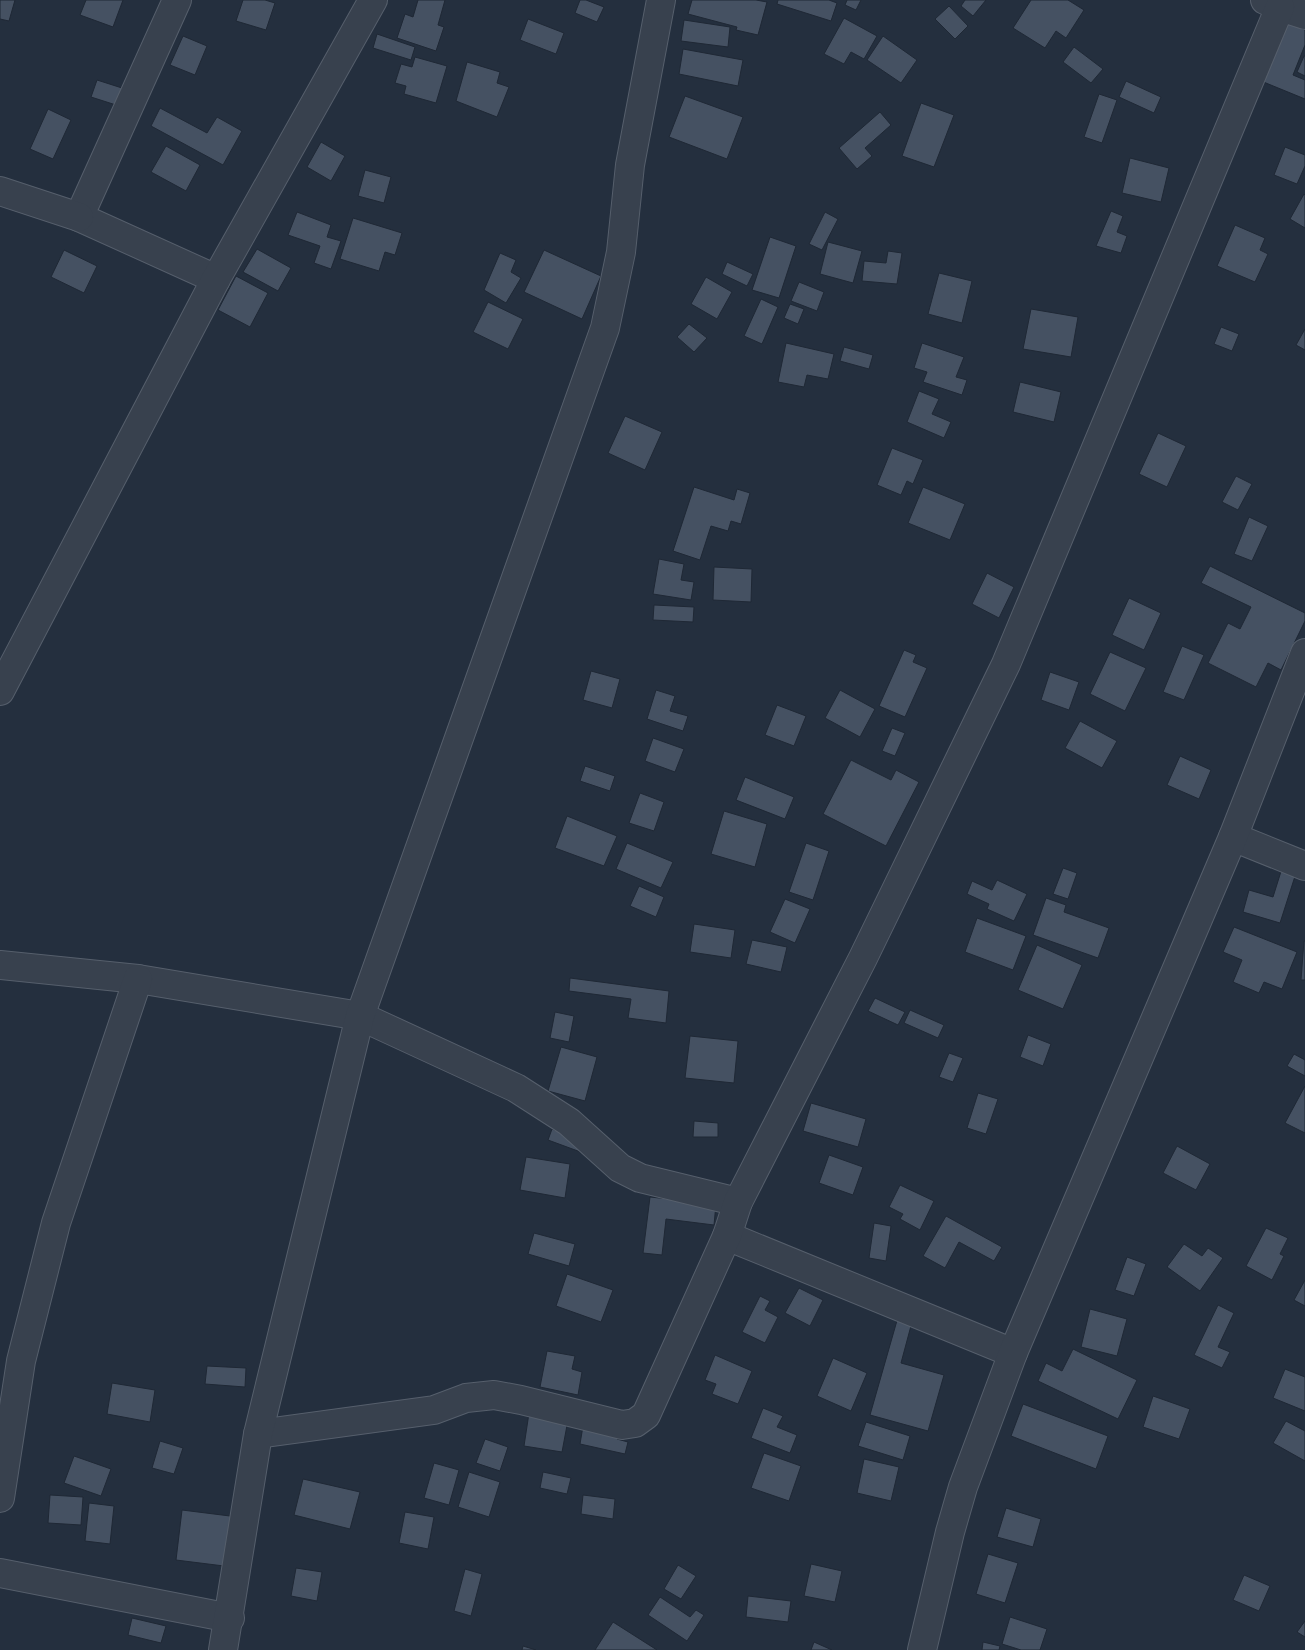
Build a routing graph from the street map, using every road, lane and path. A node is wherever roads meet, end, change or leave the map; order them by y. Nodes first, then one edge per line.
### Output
1 (177, 0) edge
2 (373, 0) edge
3 (661, 0) edge
4 (1283, 7) edge
5 (0, 191) edge
6 (79, 217) junction
7 (216, 279) junction
8 (1305, 653) edge
9 (0, 691) edge
10 (1233, 838) junction
11 (1305, 866) edge
12 (0, 965) edge
13 (138, 979) junction
14 (360, 1016) junction
15 (738, 1202) junction
16 (726, 1236) junction
17 (1012, 1353) junction
18 (258, 1434) junction
19 (0, 1498) edge
20 (0, 1573) edge
21 (230, 1618) junction
22 (223, 1650) edge
23 (922, 1650) edge

1 - 6 street
2 - 7 street
3 - 14 street
4 - 15 street
5 - 6 street
6 - 7 street
7 - 9 street
8 - 10 street
10 - 11 street
10 - 17 street
12 - 13 street
13 - 14 street
13 - 19 street
14 - 15 street
14 - 18 street
15 - 16 street
16 - 17 street
16 - 18 street
17 - 23 street
18 - 21 street
20 - 21 street
21 - 22 street

